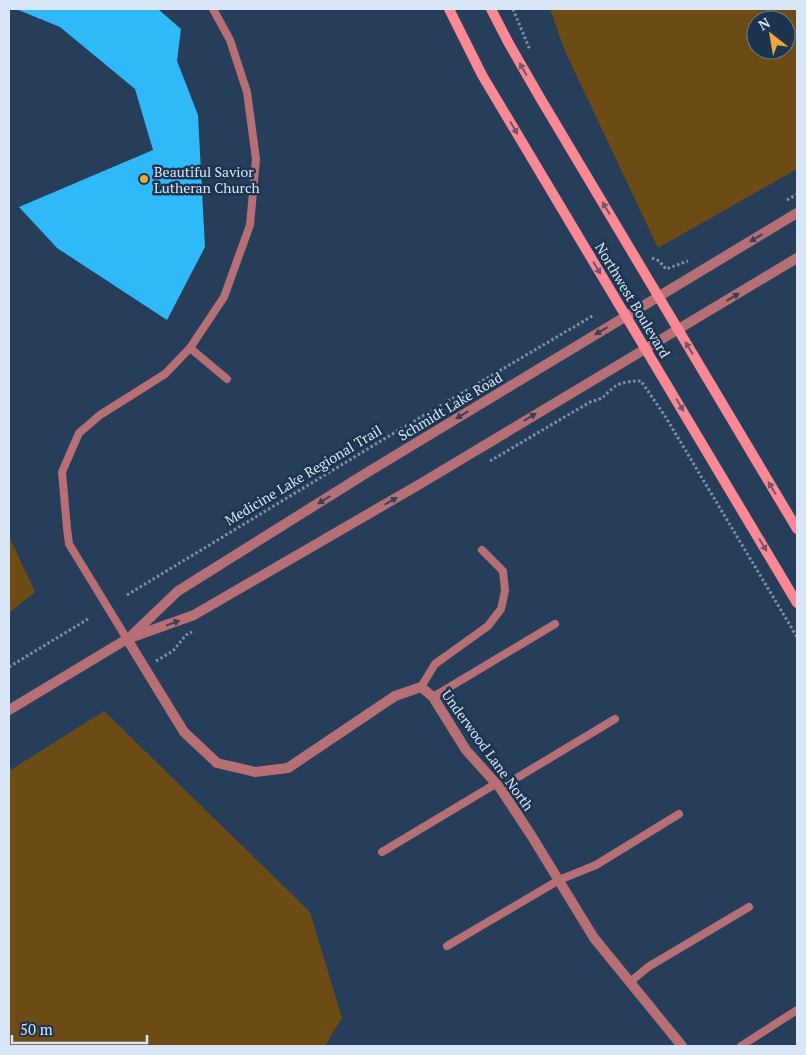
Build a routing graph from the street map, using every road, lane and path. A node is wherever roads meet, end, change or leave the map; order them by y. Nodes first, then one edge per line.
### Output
1 (213, 9) edge
2 (449, 9) edge
3 (491, 9) edge
4 (513, 9) edge
5 (531, 50) dead end
6 (797, 194) edge
7 (781, 204) dead end
8 (797, 213) edge
9 (694, 257) dead end
10 (797, 258) edge
11 (666, 269) dead end
12 (658, 296) junction
13 (594, 314) dead end
14 (626, 316) junction
15 (678, 329) junction
16 (190, 348) junction
17 (646, 348) junction
18 (227, 379) dead end
19 (641, 381) dead end
20 (797, 529) edge
21 (482, 550) dead end
22 (127, 594) dead end
23 (797, 603) edge
24 (88, 619) dead end
25 (555, 624) dead end
26 (797, 637) edge
27 (128, 639) junction
28 (9, 667) edge
29 (421, 686) junction
30 (432, 697) junction
31 (9, 710) edge
32 (615, 719) dead end
33 (499, 785) junction
34 (679, 814) dead end
35 (382, 852) dead end
36 (559, 880) junction
37 (749, 907) dead end
38 (447, 946) dead end
39 (630, 982) junction
40 (797, 1010) edge
41 (682, 1046) edge
42 (741, 1046) edge

1 - 16 lane
2 -> 14 main road, Northwest Boulevard
12 -> 3 main road, Northwest Boulevard
4 - 5 path
6 - 7 path
8 -> 12 street, Schmidt Lake Road
9 - 11 path
15 -> 10 street, Schmidt Lake Road
12 - 14 street, Schmidt Lake Road
12 - 15 main road, Northwest Boulevard
13 - 22 path, Medicine Lake Regional Trail
14 - 17 main road, Northwest Boulevard
14 -> 27 street, Schmidt Lake Road
15 - 17 street, Schmidt Lake Road
20 -> 15 main road, Northwest Boulevard
16 - 18 lane
16 - 27 lane
17 -> 23 main road, Northwest Boulevard
27 -> 17 street, Schmidt Lake Road
19 - 26 path
21 - 29 lane
24 - 28 path
25 - 30 lane
27 - 29 street, Underwood Lane North
27 - 31 street, Schmidt Lake Road
29 - 30 street, Underwood Lane North
30 - 33 street, Underwood Lane North
32 - 33 lane
33 - 35 lane
33 - 36 street, Underwood Lane North
34 - 36 lane
36 - 38 lane
36 - 39 street, Underwood Lane North
37 - 39 lane
39 - 41 street, Underwood Lane North
40 - 42 lane

